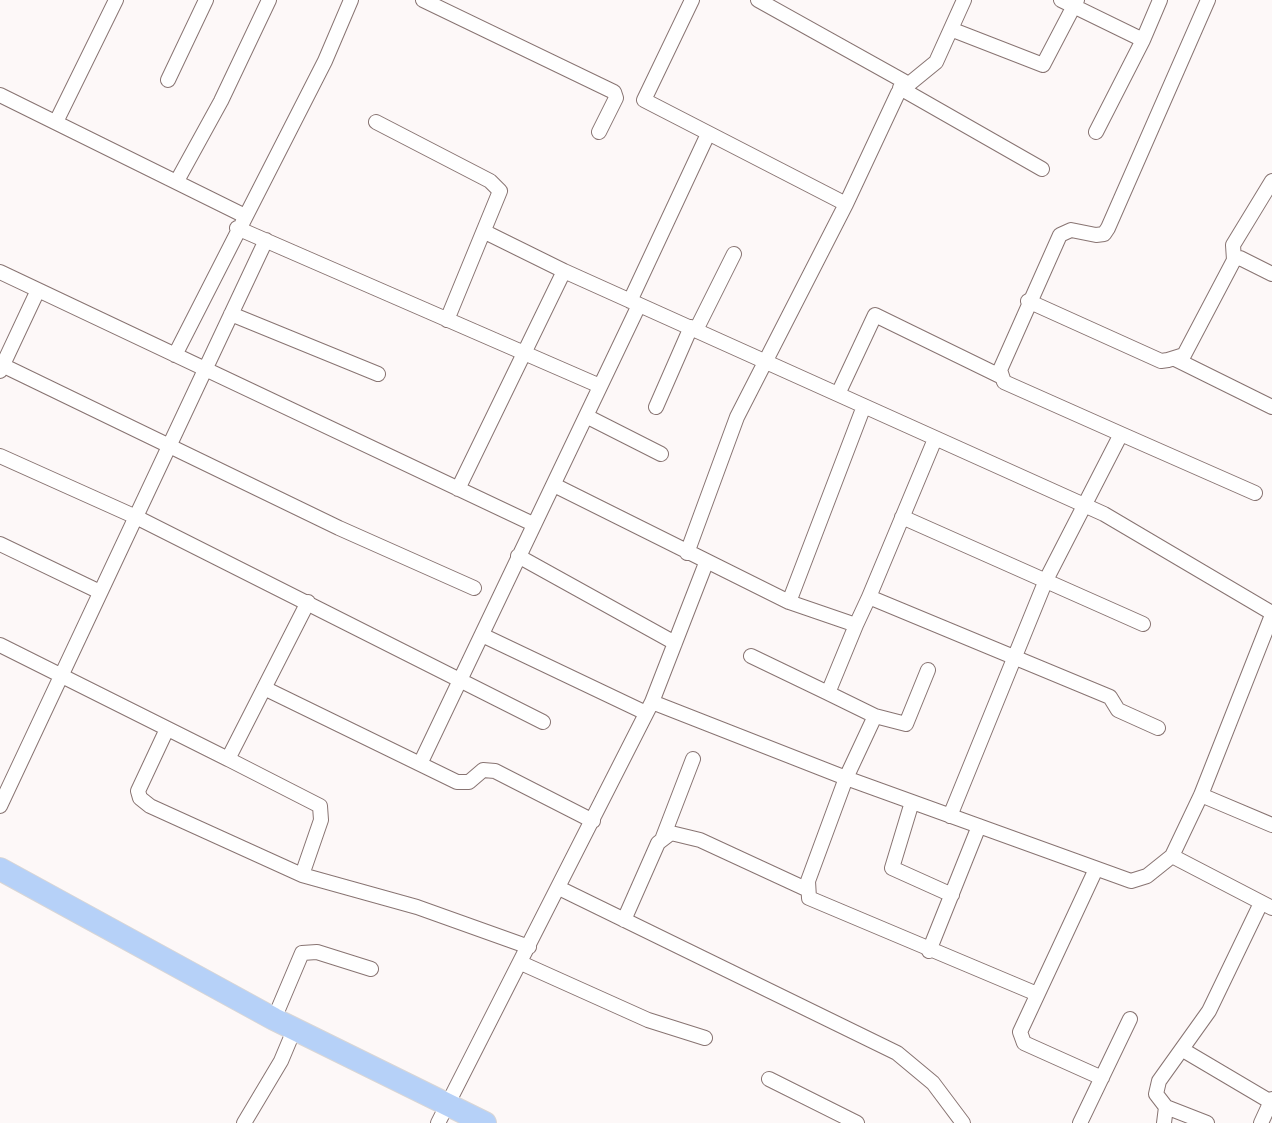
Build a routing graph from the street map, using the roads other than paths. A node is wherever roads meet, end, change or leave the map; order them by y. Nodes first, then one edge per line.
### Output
1 (116, 0) edge
2 (206, 0) edge
3 (269, 0) edge
4 (351, 0) edge
5 (423, 0) edge
6 (692, 0) edge
7 (758, 0) edge
8 (964, 0) edge
9 (1160, 0) edge
10 (1208, 0) edge
11 (1071, 2) edge
12 (953, 30) junction
13 (1143, 40) junction
14 (168, 80) dead end
15 (904, 86) junction
16 (0, 95) edge
17 (56, 122) junction
18 (376, 122) dead end
19 (599, 132) dead end
20 (1096, 132) dead end
21 (708, 134) junction
22 (1042, 169) dead end
23 (177, 181) junction
24 (1272, 181) edge
25 (846, 204) junction
26 (240, 222) junction
27 (485, 232) junction
28 (266, 240) junction
29 (734, 254) dead end
30 (1234, 260) junction
31 (564, 271) junction
32 (0, 272) edge
33 (1272, 274) edge
34 (38, 290) junction
35 (1028, 301) junction
36 (634, 303) junction
37 (231, 314) junction
38 (447, 320) junction
39 (693, 328) junction
40 (524, 353) junction
41 (175, 355) junction
42 (1175, 359) junction
43 (766, 360) junction
44 (1, 367) edge
45 (203, 368) junction
46 (378, 374) dead end
47 (1000, 376) junction
48 (600, 386) junction
49 (838, 394) junction
50 (864, 406) junction
51 (656, 407) dead end
52 (1272, 407) edge
53 (586, 416) junction
54 (1121, 434) junction
55 (935, 439) junction
56 (167, 446) junction
57 (661, 454) dead end
58 (0, 456) edge
59 (554, 485) junction
60 (458, 489) junction
61 (1255, 493) dead end
62 (1084, 505) junction
63 (136, 517) junction
64 (902, 517) junction
65 (533, 524) junction
66 (0, 544) edge
67 (687, 553) junction
68 (518, 556) junction
69 (706, 563) junction
70 (1046, 580) junction
71 (474, 588) dead end
72 (100, 592) junction
73 (869, 597) junction
74 (308, 602) junction
75 (789, 602) junction
76 (1272, 614) edge
77 (1143, 624) dead end
78 (856, 625) junction
79 (482, 635) junction
80 (675, 643) junction
81 (0, 645) edge
82 (751, 656) dead end
83 (1015, 658) junction
84 (928, 670) dead end
85 (58, 676) junction
86 (460, 680) junction
87 (264, 688) junction
88 (828, 693) junction
89 (649, 707) junction
90 (875, 716) junction
91 (543, 722) dead end
92 (1158, 728) dead end
93 (167, 729) junction
94 (228, 759) junction
95 (693, 759) dead end
96 (420, 764) junction
97 (846, 778) junction
98 (1201, 795) junction
99 (912, 802) junction
100 (0, 806) edge
101 (950, 816) junction
102 (593, 821) junction
103 (1272, 825) edge
104 (979, 826) junction
105 (663, 837) junction
106 (1172, 856) junction
107 (0, 869) edge
108 (1096, 869) junction
109 (302, 875) junction
110 (559, 888) junction
111 (806, 889) junction
112 (952, 895) junction
113 (1267, 906) edge
114 (624, 920) junction
115 (529, 947) junction
116 (929, 951) junction
117 (521, 963) junction
118 (371, 969) dead end
119 (1037, 994) junction
120 (274, 1019) junction
121 (1130, 1019) dead end
122 (294, 1030) junction
123 (705, 1038) dead end
124 (1183, 1050) junction
125 (1102, 1078) junction
126 (769, 1079) dead end
127 (1271, 1100) edge
128 (1166, 1107) junction
129 (443, 1114) edge
130 (246, 1122) edge
131 (485, 1123) edge
132 (857, 1123) edge
133 (963, 1123) edge
134 (1080, 1123) edge
135 (1164, 1123) edge
136 (1207, 1123) edge
137 (1261, 1123) edge

1 - 17 street
2 - 14 street
3 - 23 street
4 - 26 street
5 - 19 street
6 - 21 street
7 - 15 street
8 - 12 street
9 - 13 street
10 - 35 street
11 - 12 street
11 - 13 street
12 - 15 street
13 - 20 street
15 - 22 street
15 - 25 street
16 - 17 street
17 - 23 street
18 - 27 street
21 - 25 street
21 - 36 street
23 - 26 street
24 - 30 street
25 - 43 street
26 - 28 street
26 - 41 street
27 - 31 street
27 - 38 street
28 - 37 street
28 - 38 street
29 - 39 street
30 - 33 street
30 - 42 street
31 - 36 street
31 - 40 street
32 - 34 street
34 - 41 street
34 - 44 street
35 - 42 street
35 - 47 street
36 - 39 street
36 - 48 street
37 - 45 street
37 - 46 street
38 - 40 street
39 - 43 street
39 - 51 street
40 - 48 street
40 - 60 street
41 - 45 street
42 - 52 street
43 - 49 street
43 - 67 street
44 - 56 street
45 - 56 street
45 - 60 street
47 - 49 street
47 - 54 street
48 - 53 street
49 - 50 street
50 - 55 street
50 - 75 street
53 - 57 street
53 - 59 street
54 - 61 street
54 - 62 street
55 - 62 street
55 - 64 street
56 - 63 street
56 - 71 street
58 - 63 street
59 - 65 street
59 - 67 street
60 - 65 street
62 - 70 street
62 - 76 street
63 - 72 street
63 - 74 street
64 - 70 street
64 - 73 street
65 - 68 street
66 - 72 street
67 - 69 street
68 - 79 street
68 - 80 street
69 - 75 street
69 - 80 street
70 - 77 street
70 - 83 street
72 - 85 street
73 - 78 street
73 - 83 street
74 - 86 street
74 - 87 street
75 - 78 street
76 - 98 street
78 - 88 street
79 - 86 street
79 - 89 street
80 - 89 street
81 - 85 street
82 - 88 street
83 - 92 street
83 - 101 street
84 - 90 street
85 - 93 street
85 - 100 street
86 - 91 street
86 - 96 street
87 - 94 street
87 - 96 street
88 - 90 street
89 - 97 street
89 - 102 street
90 - 97 street
93 - 94 street
93 - 109 street
94 - 109 street
95 - 105 street
96 - 102 street
97 - 99 street
97 - 111 street
98 - 103 street
98 - 106 street
99 - 101 street
99 - 112 street
101 - 104 street
102 - 110 street
104 - 108 street
104 - 112 street
105 - 111 street
105 - 114 street
106 - 108 street
106 - 113 street
107 - 120 main road
108 - 119 street
109 - 115 street
110 - 114 street
110 - 115 street
111 - 116 street
112 - 116 street
113 - 124 street
114 - 133 street
115 - 117 street
116 - 119 street
117 - 123 street
117 - 129 street
118 - 120 street
119 - 125 street
120 - 122 main road
121 - 125 street
122 - 129 main road
122 - 130 street
124 - 127 street
124 - 128 street
125 - 134 street
126 - 132 street
127 - 137 street
128 - 135 street
128 - 136 street
129 - 131 main road

